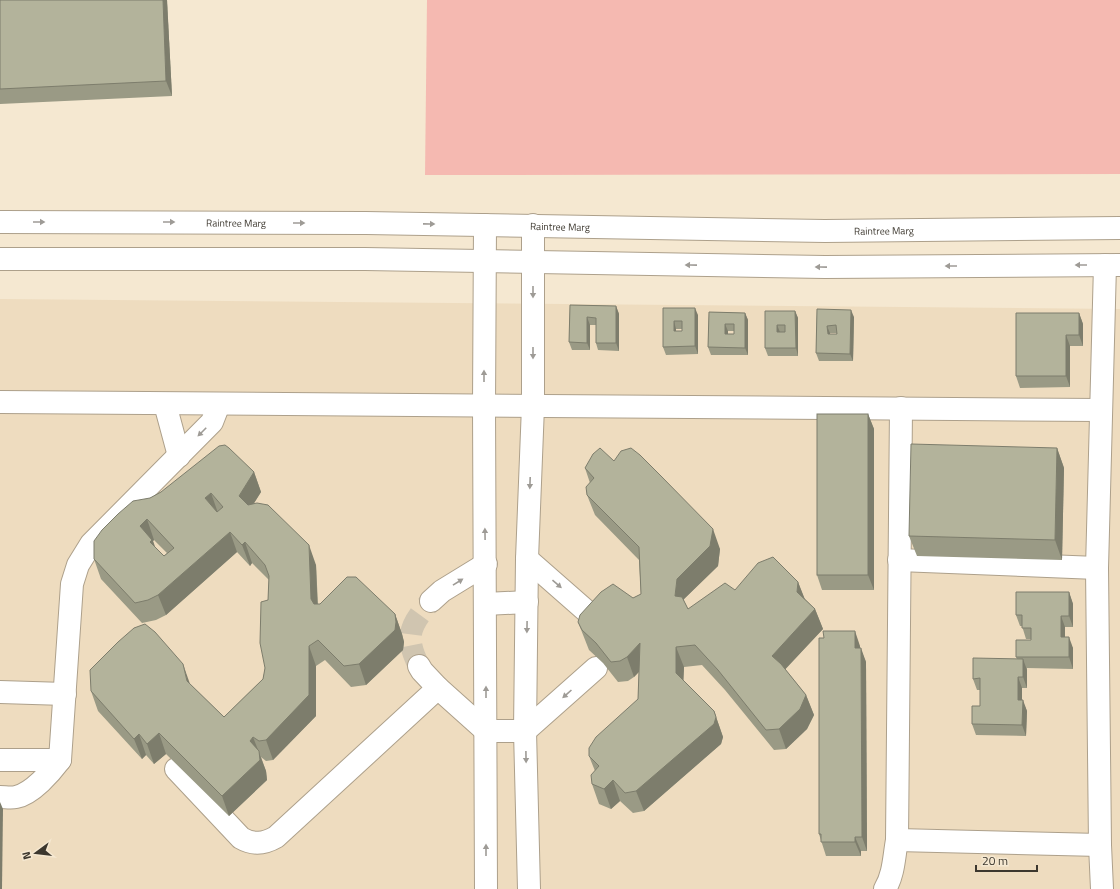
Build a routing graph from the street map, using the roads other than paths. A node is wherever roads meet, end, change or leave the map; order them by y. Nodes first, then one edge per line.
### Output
1 (0, 222) edge
2 (485, 225) junction
3 (533, 225) junction
4 (1120, 228) edge
5 (0, 259) edge
6 (485, 262) junction
7 (533, 262) junction
8 (1113, 265) edge
9 (0, 402) edge
10 (165, 404) junction
11 (219, 404) junction
12 (484, 406) junction
13 (532, 406) junction
14 (901, 408) junction
15 (1101, 410) junction
16 (179, 456) junction
17 (527, 559) junction
18 (899, 560) junction
19 (486, 564) junction
20 (1097, 568) junction
21 (431, 601) tunnel mouth
22 (527, 602) junction
23 (485, 604) junction
24 (592, 616) edge
25 (419, 666) tunnel mouth
26 (596, 668) edge
27 (438, 688) junction
28 (0, 692) edge
29 (66, 694) junction
30 (486, 731) junction
31 (525, 731) junction
32 (0, 760) edge
33 (60, 760) junction
34 (176, 769) edge
35 (0, 797) edge
36 (896, 840) junction
37 (1100, 845) junction
38 (486, 889) edge
39 (529, 889) edge
40 (885, 889) edge
41 (1102, 889) edge

1 -> 2 main road, Raintree Marg
2 - 3 main road, Raintree Marg
2 - 6 main road
3 - 4 main road, Raintree Marg
3 - 7 main road
5 - 6 main road
6 - 7 main road
12 -> 6 main road
8 -> 7 main road
7 -> 13 main road
8 - 15 main road
9 - 10 main road
10 - 11 main road
10 - 16 main road
11 - 12 main road
11 -> 16 main road
12 - 13 main road
19 -> 12 main road
13 - 14 main road
13 -> 17 main road
14 - 15 main road
14 - 18 main road
15 - 20 main road
16 - 29 main road
17 - 22 main road
17 -> 24 main road
18 - 20 main road
18 - 36 main road
21 -> 19 main road
19 - 23 main road
20 - 37 main road
22 - 23 main road
22 -> 31 main road
30 -> 23 main road
25 - 27 main road
26 -> 31 main road
27 - 30 main road
27 - 34 main road
28 - 29 main road
29 - 33 main road
30 - 31 main road
38 -> 30 main road
31 -> 39 main road
32 - 33 main road
33 - 35 main road
36 - 37 main road
36 - 40 main road
37 - 41 main road

